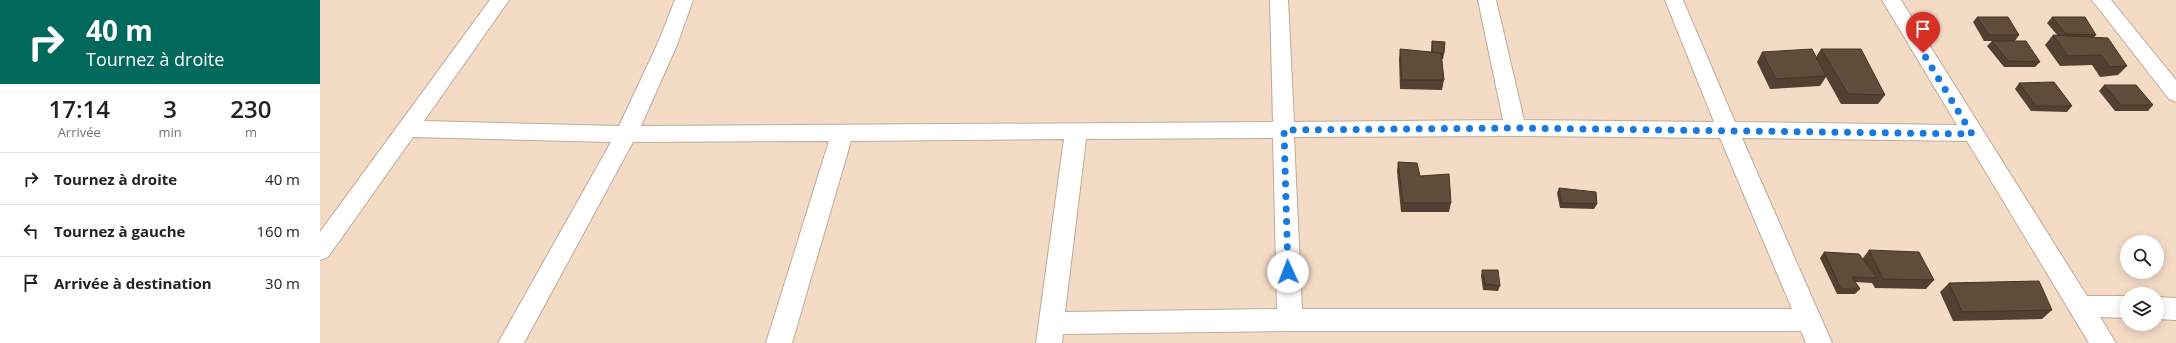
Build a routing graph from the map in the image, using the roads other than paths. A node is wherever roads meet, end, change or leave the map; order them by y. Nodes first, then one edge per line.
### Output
1 (500, 0) edge
2 (684, 0) edge
3 (1279, 0) edge
4 (1487, 0) edge
5 (1674, 0) edge
6 (1891, 0) edge
7 (2101, 0) edge
8 (2176, 94) edge
9 (1515, 128) junction
10 (407, 130) junction
11 (1284, 130) junction
12 (1728, 131) junction
13 (1076, 132) junction
14 (626, 134) junction
15 (842, 134) junction
16 (1972, 134) junction
17 (320, 250) edge
18 (2080, 306) junction
19 (2120, 307) edge
20 (2164, 308) edge
21 (2176, 309) edge
22 (1290, 320) junction
23 (1810, 320) junction
24 (1050, 333) edge
25 (511, 343) edge
26 (779, 343) edge
27 (1819, 343) edge
28 (2103, 343) edge

1 - 10 street
2 - 14 street
3 - 11 street
4 - 9 street
5 - 12 street
6 - 16 street
7 - 8 street
9 - 11 street
9 - 12 street
10 - 14 street
10 - 17 street
11 - 13 street
11 - 22 street
12 - 16 street
12 - 23 street
13 - 15 street
13 - 24 street
14 - 15 street
14 - 25 street
15 - 26 street
16 - 18 street
18 - 19 street
18 - 28 street
20 - 21 street
22 - 23 street
22 - 24 street
23 - 27 street

